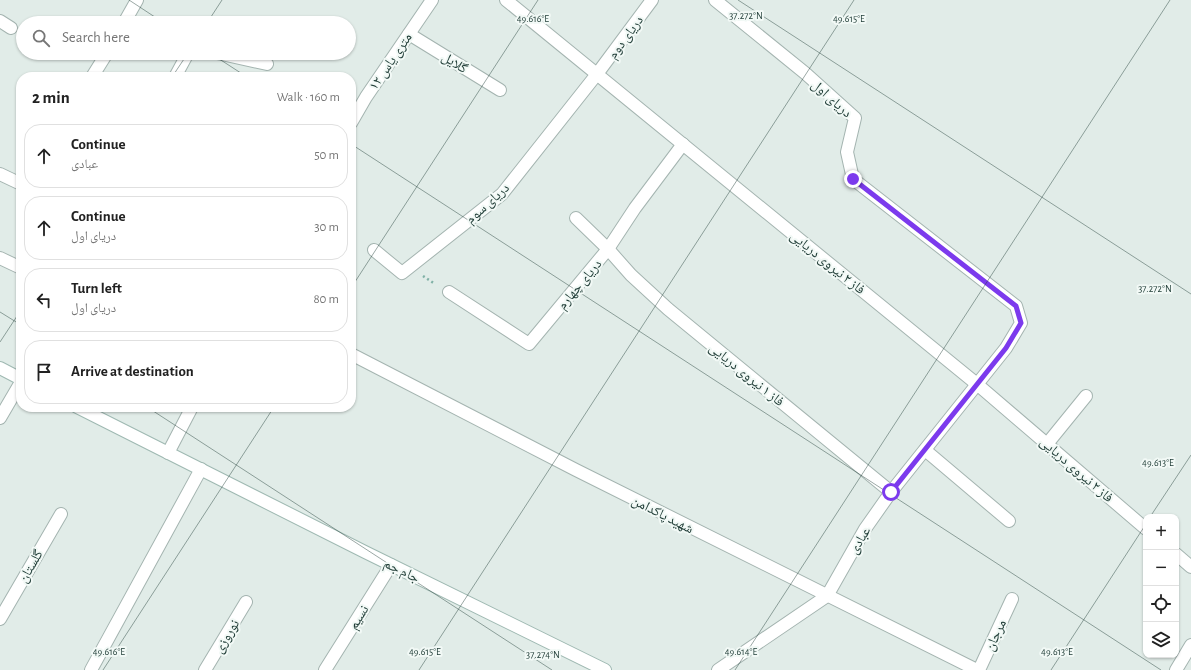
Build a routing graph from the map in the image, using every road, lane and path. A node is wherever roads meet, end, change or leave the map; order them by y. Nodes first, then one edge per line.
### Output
1 (137, 0) edge
2 (432, 0) edge
3 (506, 0) edge
4 (652, 0) edge
5 (715, 0) edge
6 (128, 16) edge
7 (0, 21) edge
8 (11, 28) dead end
9 (409, 34) junction
10 (103, 60) edge
11 (184, 60) edge
12 (249, 60) edge
13 (267, 64) dead end
14 (95, 72) edge
15 (178, 72) edge
16 (597, 74) junction
17 (500, 90) dead end
18 (356, 114) edge
19 (683, 144) junction
20 (0, 174) edge
21 (16, 181) edge
22 (576, 218) dead end
23 (608, 249) junction
24 (374, 250) dead end
25 (0, 258) edge
26 (16, 266) edge
27 (408, 268) junction
28 (449, 292) joint
29 (356, 357) edge
30 (0, 368) edge
31 (16, 376) edge
32 (978, 385) junction
33 (16, 391) edge
34 (1086, 396) dead end
35 (87, 412) edge
36 (189, 412) edge
37 (0, 418) edge
38 (1047, 444) junction
39 (925, 450) junction
40 (168, 453) junction
41 (201, 469) junction
42 (891, 492) junction
43 (61, 514) dead end
44 (1009, 521) dead end
45 (1143, 525) edge
46 (1179, 557) edge
47 (391, 565) junction
48 (1191, 567) edge
49 (827, 596) junction
50 (1012, 599) dead end
51 (246, 602) dead end
52 (0, 618) edge
53 (1191, 645) edge
54 (91, 670) edge
55 (205, 670) edge
56 (325, 670) edge
57 (604, 670) edge
58 (718, 670) edge
59 (978, 670) edge
60 (1176, 670) edge

1 - 6 street
2 - 9 street, ۱۲ متری یاس
3 - 16 street, فاز ۲ نیروی دریایی
4 - 16 street, دریای دوم
5 - 32 street, دریای اول
7 - 8 street
9 - 17 street, گلایل
9 - 18 street, ۱۲ متری یاس
10 - 14 street
11 - 15 street
12 - 13 street
16 - 19 street, فاز ۲ نیروی دریایی
16 - 27 street, دریای سوم
19 - 23 street, دریای چهارم
19 - 32 street, فاز ۲ نیروی دریایی
20 - 21 street
22 - 23 street, فاز ۱ نیروی دریایی
23 - 28 street, دریای چهارم
23 - 42 street, فاز ۱ نیروی دریایی
24 - 27 street
25 - 26 street
27 - 28 path
29 - 49 street, شهید پاکدامن
30 - 31 street
32 - 38 street, فاز ۲ نیروی دریایی
32 - 39 street, عبادی
33 - 37 street
34 - 38 street
35 - 40 street, جام جم
36 - 40 street
38 - 45 street, فاز ۲ نیروی دریایی
39 - 42 street, عبادی
39 - 44 street
40 - 41 street, جام جم
41 - 47 street, جام جم
41 - 54 street
42 - 49 street, عبادی
43 - 52 street, گلستان
46 - 48 street
47 - 56 street, نسیم
47 - 57 street, جام جم
49 - 58 street, عبادی
49 - 59 street, شهید پاکدامن
50 - 59 street, مرجان
51 - 55 street, نوروزی
53 - 60 street

